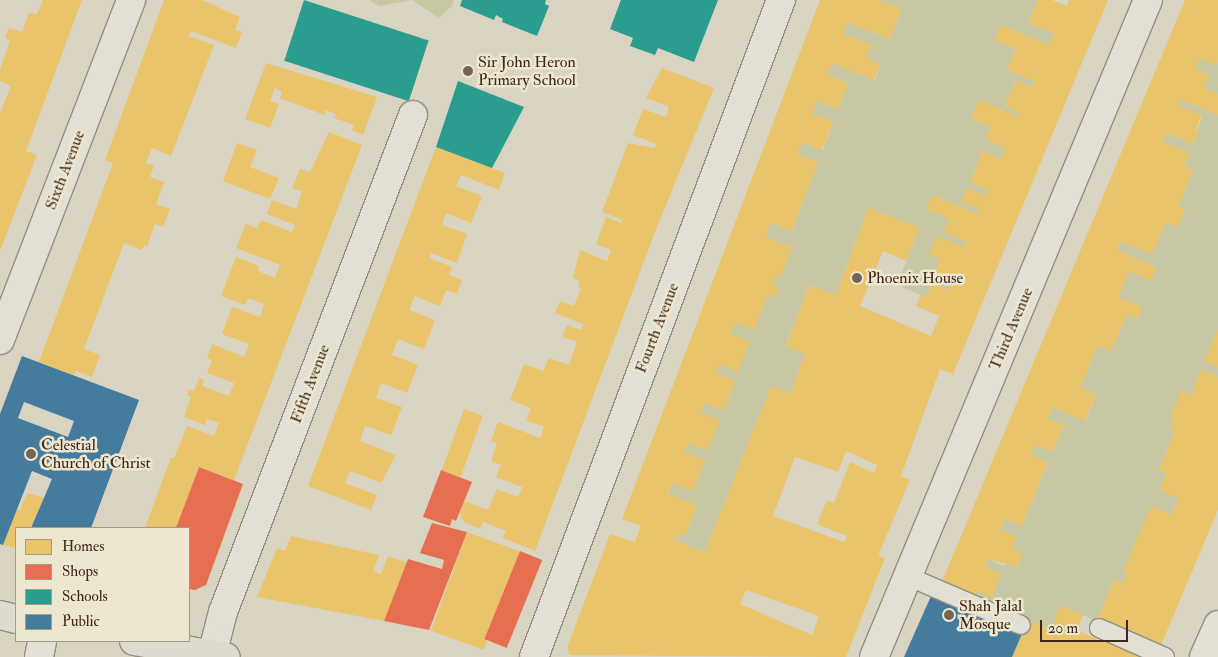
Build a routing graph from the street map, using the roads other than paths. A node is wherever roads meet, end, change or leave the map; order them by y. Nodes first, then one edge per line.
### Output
1 (131, 0) edge
2 (781, 0) edge
3 (1148, 0) edge
4 (413, 115) dead end
5 (0, 340) edge
6 (908, 576) junction
7 (0, 615) edge
8 (15, 618) edge
9 (1218, 624) edge
10 (1020, 625) dead end
11 (1099, 628) dead end
12 (42, 642) edge
13 (140, 642) edge
14 (219, 656) edge
15 (39, 657) edge
16 (534, 657) edge
17 (874, 657) edge
18 (1165, 657) edge
19 (1204, 657) edge

1 - 5 street, Sixth Avenue
2 - 16 street, Fourth Avenue
3 - 6 street, Third Avenue
4 - 14 street, Fifth Avenue
6 - 10 lane
6 - 17 street, Third Avenue
7 - 8 main road
9 - 19 street
11 - 18 lane
12 - 15 street
13 - 14 main road

